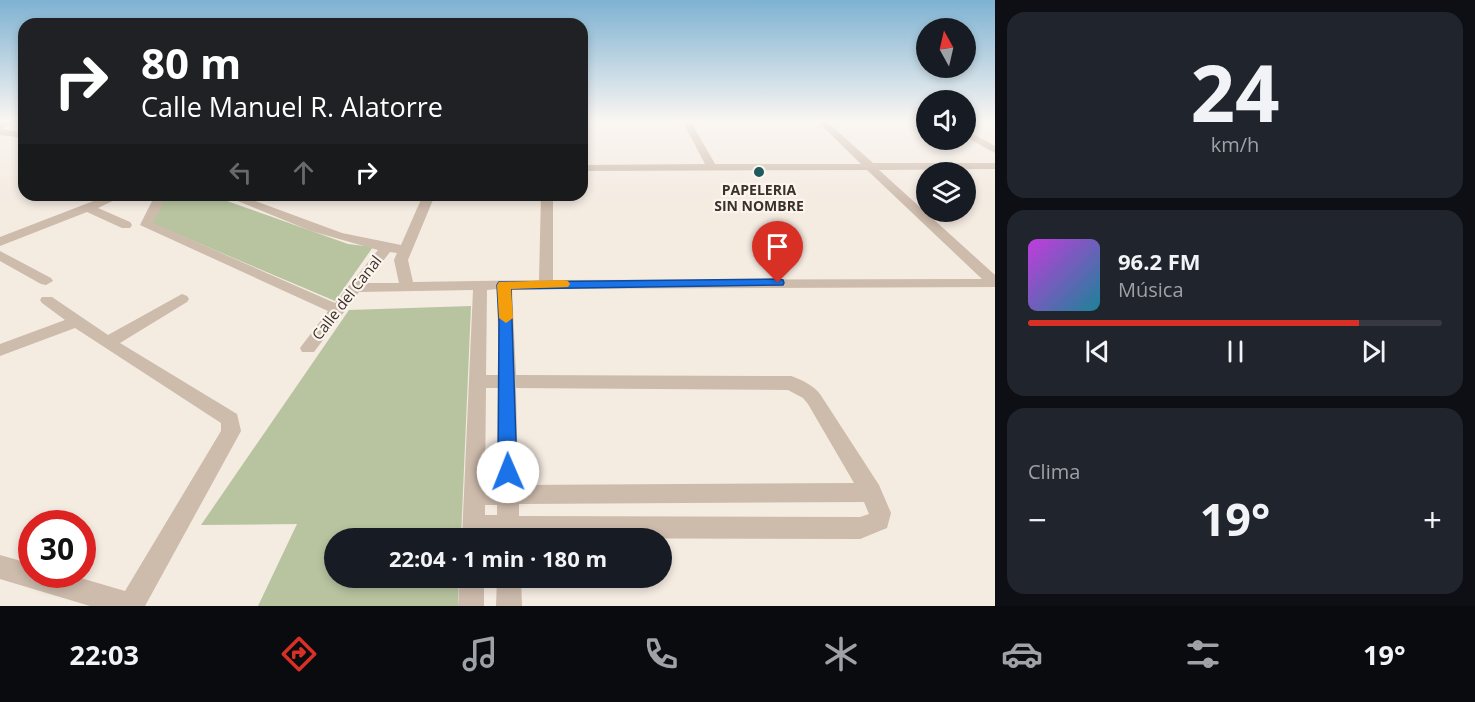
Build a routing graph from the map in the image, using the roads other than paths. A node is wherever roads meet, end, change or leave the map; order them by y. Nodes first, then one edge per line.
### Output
1 (701, 148) edge
2 (850, 148) edge
3 (995, 166) edge
4 (870, 167) junction
5 (588, 168) edge
6 (712, 168) junction
7 (103, 201) edge
8 (158, 201) edge
9 (246, 201) edge
10 (263, 201) edge
11 (426, 201) edge
12 (547, 201) edge
13 (258, 205) junction
14 (87, 207) junction
15 (126, 225) dead end
16 (0, 242) edge
17 (386, 248) junction
18 (405, 250) junction
19 (0, 255) edge
20 (46, 281) dead end
21 (995, 283) edge
22 (546, 284) junction
23 (504, 285) junction
24 (480, 286) junction
25 (408, 287) junction
26 (355, 288) junction
27 (182, 299) dead end
28 (47, 300) dead end
29 (338, 310) junction
30 (78, 321) junction
31 (108, 343) junction
32 (308, 348) dead end
33 (0, 350) edge
34 (477, 381) junction
35 (506, 381) junction
36 (871, 492) junction
37 (508, 494) junction
38 (474, 495) junction
39 (473, 528) edge
40 (508, 528) edge
41 (672, 531) edge
42 (0, 567) edge
43 (472, 588) edge
44 (508, 588) edge
45 (131, 606) edge
46 (471, 606) edge
47 (509, 606) edge

1 - 6 street
2 - 4 street
3 - 4 street
4 - 6 street
4 - 21 street
5 - 6 street
7 - 14 street
8 - 29 street
9 - 13 street
10 - 13 street
11 - 18 street, Calle del Canal
12 - 22 street
13 - 17 street
14 - 15 street
14 - 16 street
17 - 18 street
17 - 26 street, Calle del Canal
18 - 25 street, Calle del Canal
19 - 20 street
21 - 22 street
22 - 23 street
23 - 24 street
23 - 35 street
24 - 25 street
24 - 34 street
25 - 26 street
26 - 29 street, Calle del Canal
27 - 31 street
28 - 30 street
29 - 32 street, Calle del Canal
30 - 31 street
30 - 33 street
31 - 45 street
34 - 35 street
34 - 38 street
35 - 36 street
35 - 37 street
36 - 37 street
36 - 41 street
37 - 38 street
37 - 40 street
38 - 39 street
42 - 45 street
43 - 46 street
44 - 47 street

